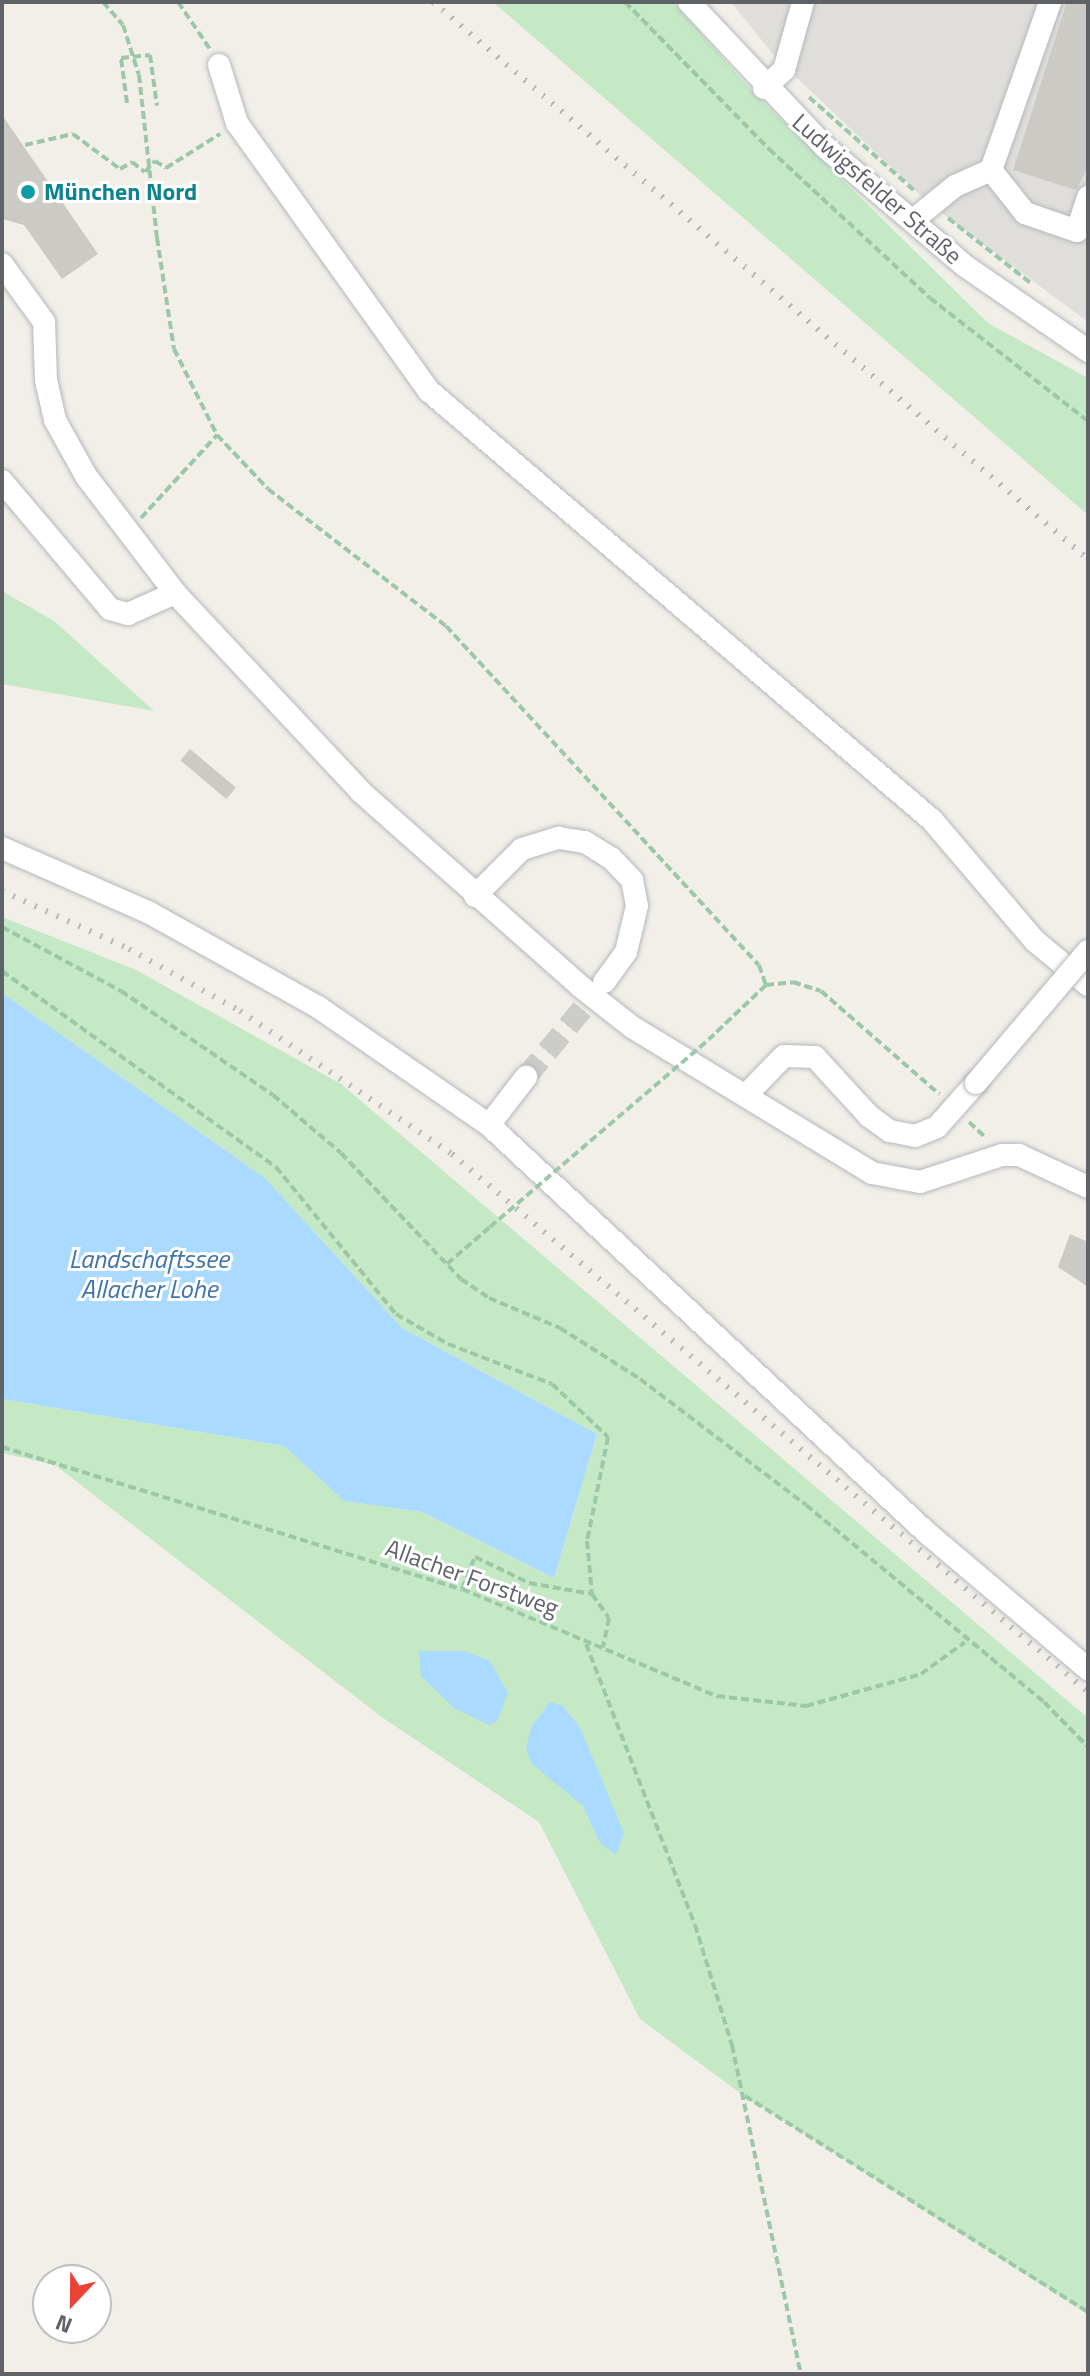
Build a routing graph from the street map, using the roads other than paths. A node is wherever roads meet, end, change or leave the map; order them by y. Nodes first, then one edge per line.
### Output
1 (689, 2) edge
2 (803, 2) edge
3 (1050, 2) edge
4 (219, 65) road end
5 (764, 88) junction
6 (991, 170) junction
7 (1088, 197) edge
8 (912, 221) junction
9 (2, 264) edge
10 (1088, 350) edge
11 (2, 481) edge
12 (175, 593) junction
13 (2, 848) edge
14 (475, 896) junction
15 (1088, 951) edge
16 (604, 982) tunnel mouth
17 (1088, 985) edge
18 (526, 1077) tunnel mouth
19 (747, 1094) junction
20 (489, 1125) junction
21 (1088, 1187) edge
22 (1088, 1669) edge

1 - 5 street, Ludwigsfelder Straße
2 - 5 street
3 - 6 street
4 - 17 street
5 - 8 street, Ludwigsfelder Straße
6 - 7 street
6 - 8 street
8 - 10 street, Ludwigsfelder Straße
9 - 12 street
11 - 12 street
12 - 14 street
13 - 20 street
14 - 16 street
14 - 19 street
15 - 19 street, bridge
18 - 20 street
19 - 21 street
20 - 22 street

